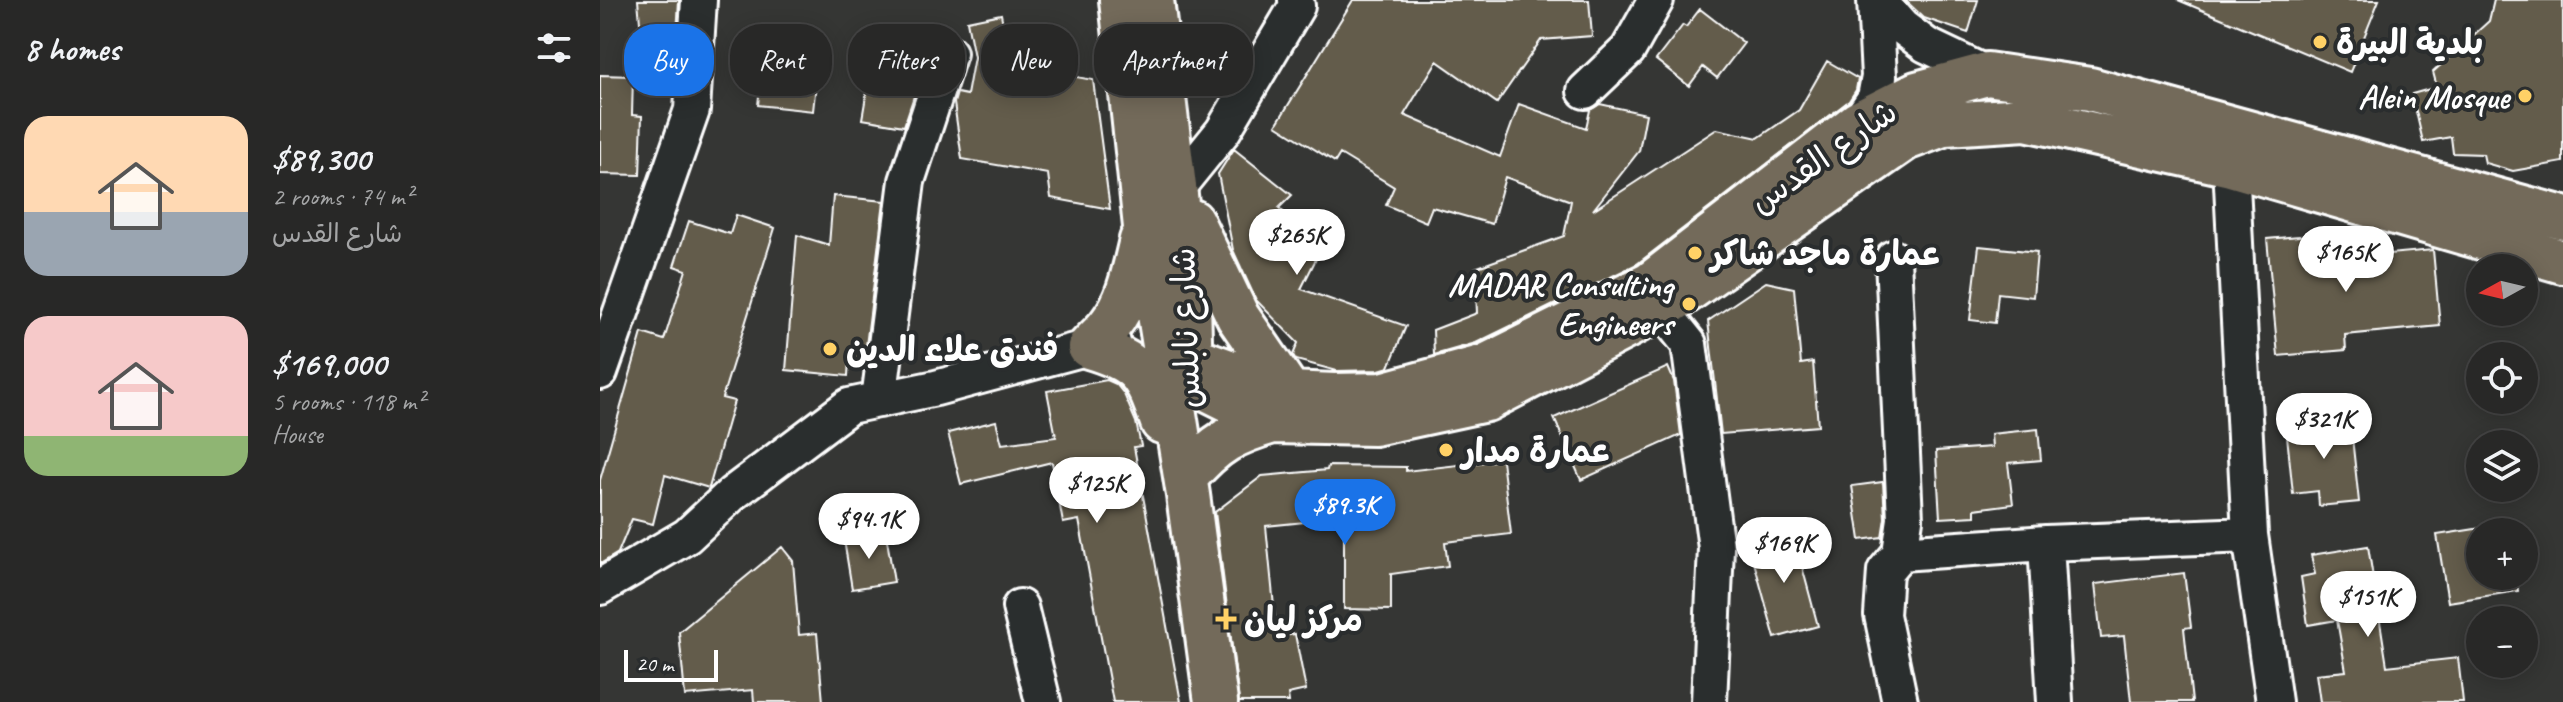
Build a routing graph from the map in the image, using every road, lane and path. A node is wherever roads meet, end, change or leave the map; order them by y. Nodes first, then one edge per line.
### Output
1 (699, 0) edge
2 (1121, 0) edge
3 (1152, 0) edge
4 (1296, 0) edge
5 (1656, 0) edge
6 (1877, 0) edge
7 (1987, 74) junction
8 (1585, 91) dead end
9 (935, 96) edge
10 (1858, 123) junction
11 (2237, 149) junction
12 (1176, 189) junction
13 (2563, 218) edge
14 (1145, 227) junction
15 (1893, 258) dead end
16 (2563, 262) edge
17 (1661, 309) junction
18 (1089, 347) junction
19 (1182, 362) junction
20 (600, 372) edge
21 (879, 400) junction
22 (1281, 407) junction
23 (1188, 485) junction
24 (2250, 535) junction
25 (2046, 543) junction
26 (1900, 553) junction
27 (600, 587) edge
28 (1020, 607) dead end
29 (1043, 702) edge
30 (1216, 702) edge
31 (1709, 702) edge
32 (1900, 702) edge
33 (2055, 702) edge
34 (2274, 702) edge

1 - 20 street
2 - 14 main road, شارع نابلس
3 - 12 main road, شارع نابلس
4 - 12 street
5 - 8 street
6 - 7 street
6 - 10 street
7 - 10 main road, شارع القدس
7 - 11 main road, شارع القدس
9 - 21 street
10 - 22 main road, شارع القدس
11 - 13 main road, شارع القدس
11 - 16 main road, شارع القدس
11 - 17 main road, شارع القدس
11 - 24 street
12 - 19 main road, شارع نابلس
12 - 22 main road
14 - 18 main road
14 - 19 main road, شارع نابلس
15 - 26 street
17 - 22 main road, شارع القدس
17 - 31 street
18 - 19 street
18 - 21 street
18 - 23 main road
19 - 22 main road, شارع القدس
19 - 23 main road, شارع نابلس
21 - 27 street
22 - 23 main road
23 - 30 main road
24 - 25 street
24 - 34 street
25 - 26 street
25 - 33 street
26 - 32 street
28 - 29 street

